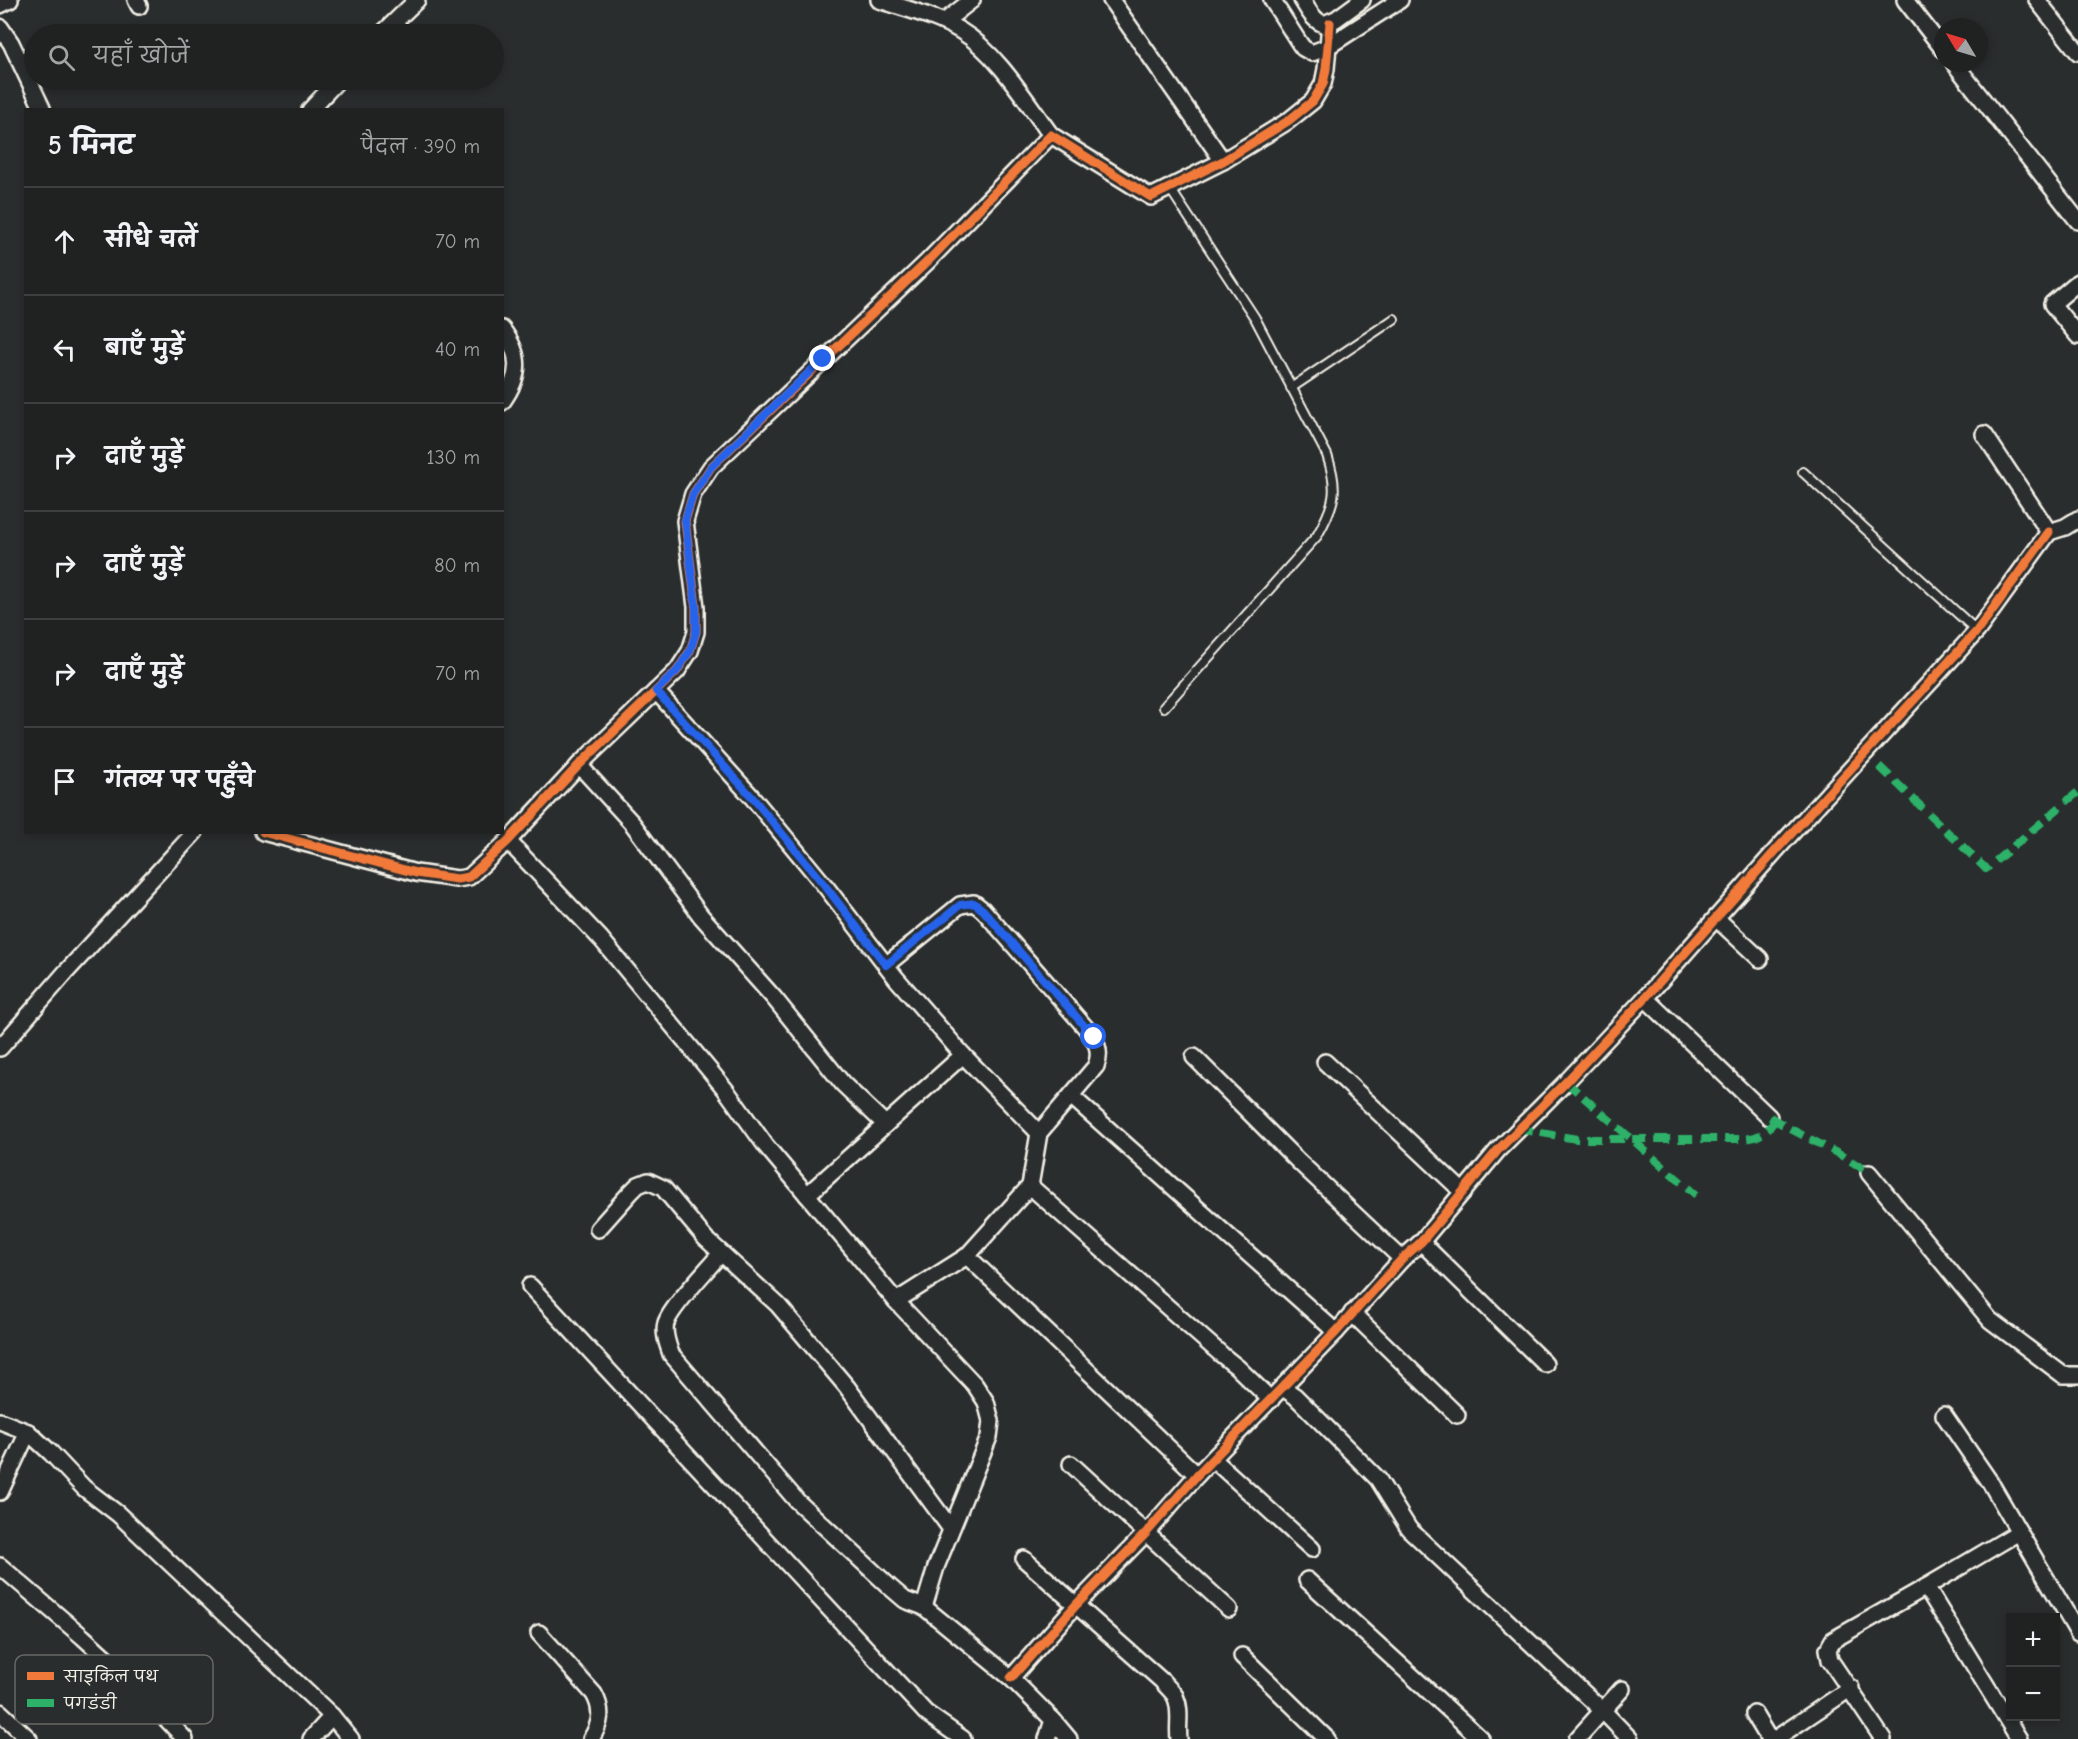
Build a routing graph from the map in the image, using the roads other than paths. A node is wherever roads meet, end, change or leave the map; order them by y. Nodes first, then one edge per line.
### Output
1 (10, 0) edge
2 (417, 0) edge
3 (879, 0) edge
4 (972, 0) edge
5 (1111, 0) edge
6 (1272, 0) edge
7 (1302, 0) edge
8 (1362, 0) edge
9 (1400, 0) edge
10 (1905, 0) edge
11 (2037, 0) edge
12 (0, 5) edge
13 (944, 22) junction
14 (1329, 22) junction
15 (392, 24) edge
16 (0, 27) edge
17 (1934, 37) edge
18 (1327, 47) junction
19 (2078, 52) edge
20 (24, 72) edge
21 (1961, 72) edge
22 (33, 90) edge
23 (329, 90) edge
24 (42, 108) dead end
25 (312, 108) edge
26 (1051, 135) junction
27 (1223, 161) junction
28 (1169, 187) junction
29 (2078, 221) edge
30 (2078, 282) edge
31 (1394, 319) dead end
32 (504, 332) edge
33 (2078, 336) edge
34 (1291, 388) junction
35 (504, 399) edge
36 (1984, 434) dead end
37 (1803, 472) dead end
38 (2078, 519) edge
39 (2049, 532) junction
40 (1977, 631) junction
41 (656, 691) junction
42 (1164, 706) dead end
43 (579, 765) junction
44 (193, 834) edge
45 (270, 834) edge
46 (508, 841) junction
47 (1716, 918) junction
48 (1760, 959) dead end
49 (886, 965) junction
50 (1645, 998) junction
51 (0, 1048) edge
52 (963, 1054) junction
53 (1194, 1057) dead end
54 (1325, 1062) dead end
55 (1071, 1096) junction
56 (1769, 1117) dead end
57 (885, 1124) junction
58 (1039, 1133) junction
59 (1869, 1173) dead end
60 (1030, 1186) junction
61 (1463, 1192) junction
62 (807, 1195) junction
63 (598, 1229) dead end
64 (1421, 1242) junction
65 (721, 1253) junction
66 (967, 1256) junction
67 (1402, 1259) junction
68 (530, 1286) dead end
69 (896, 1301) junction
70 (1352, 1313) junction
71 (1336, 1332) junction
72 (1545, 1364) dead end
73 (2078, 1375) edge
74 (1283, 1388) junction
75 (1271, 1400) junction
76 (1457, 1415) dead end
77 (1944, 1415) dead end
78 (0, 1421) edge
79 (28, 1432) junction
80 (1213, 1459) junction
81 (1071, 1464) dead end
82 (1197, 1475) junction
83 (0, 1492) edge
84 (951, 1529) junction
85 (2019, 1532) junction
86 (1146, 1533) junction
87 (1312, 1549) dead end
88 (1024, 1559) dead end
89 (0, 1566) edge
90 (1307, 1580) dead end
91 (1926, 1587) junction
92 (1076, 1605) junction
93 (924, 1607) junction
94 (1228, 1609) dead end
95 (539, 1633) dead end
96 (2078, 1633) edge
97 (103, 1655) edge
98 (1242, 1656) dead end
99 (1011, 1678) junction
100 (1851, 1688) junction
101 (1622, 1689) dead end
102 (1602, 1710) junction
103 (0, 1712) edge
104 (1755, 1714) dead end
105 (332, 1716) junction
106 (1053, 1720) junction
107 (171, 1724) edge
108 (29, 1739) edge
109 (185, 1739) edge
110 (311, 1739) edge
111 (351, 1739) edge
112 (591, 1739) edge
113 (963, 1739) edge
114 (1047, 1739) edge
115 (1070, 1739) edge
116 (1179, 1739) edge
117 (1327, 1739) edge
118 (1481, 1739) edge
119 (1577, 1739) edge
120 (1630, 1739) edge
121 (1769, 1739) edge
122 (1775, 1739) edge
123 (1883, 1739) edge
124 (2019, 1739) edge

1 - 12 street
2 - 15 street
3 - 13 street
4 - 13 street
5 - 27 street
6 - 18 street
7 - 14 street
8 - 14 street
9 - 18 street
10 - 17 street
11 - 19 street
13 - 26 street
14 - 18 street
16 - 20 street
18 - 27 street
21 - 29 street
22 - 24 street
23 - 25 street
26 - 28 street
26 - 41 street
27 - 28 street
28 - 34 lane
30 - 33 street
31 - 34 lane
32 - 35 street
34 - 42 lane
36 - 39 street
37 - 40 lane
38 - 39 street
39 - 40 street
40 - 47 street
41 - 43 street
41 - 49 street
43 - 46 street
43 - 57 street
44 - 51 street
45 - 46 street
46 - 62 street
47 - 48 street
47 - 50 street
49 - 52 street
49 - 55 street
50 - 56 street
50 - 61 street
52 - 57 street
52 - 58 street
53 - 67 street
54 - 61 street
55 - 58 street
55 - 71 street
57 - 62 street
58 - 60 street
59 - 73 street
60 - 66 street
60 - 75 street
61 - 64 street
62 - 69 street
63 - 65 street
64 - 67 street
64 - 72 street
65 - 84 street
65 - 93 street
66 - 69 street
66 - 82 street
67 - 70 street
68 - 113 street
69 - 84 street
70 - 71 street
70 - 76 street
71 - 74 street
74 - 75 street
74 - 102 street
75 - 80 street
77 - 85 street
78 - 79 street
79 - 83 street
79 - 105 street
80 - 82 street
80 - 87 street
81 - 86 street
82 - 86 street
84 - 93 street
85 - 91 street
85 - 96 street
86 - 92 street
86 - 94 street
88 - 92 street
89 - 97 street
90 - 118 street
91 - 100 street
91 - 124 street
92 - 99 street
92 - 116 street
93 - 99 street
95 - 112 street
98 - 117 street
99 - 106 street
100 - 122 street
100 - 123 street
101 - 102 street
102 - 119 street
102 - 120 street
103 - 108 street
104 - 121 street
105 - 110 street
105 - 111 street
106 - 114 street
106 - 115 street
107 - 109 street

